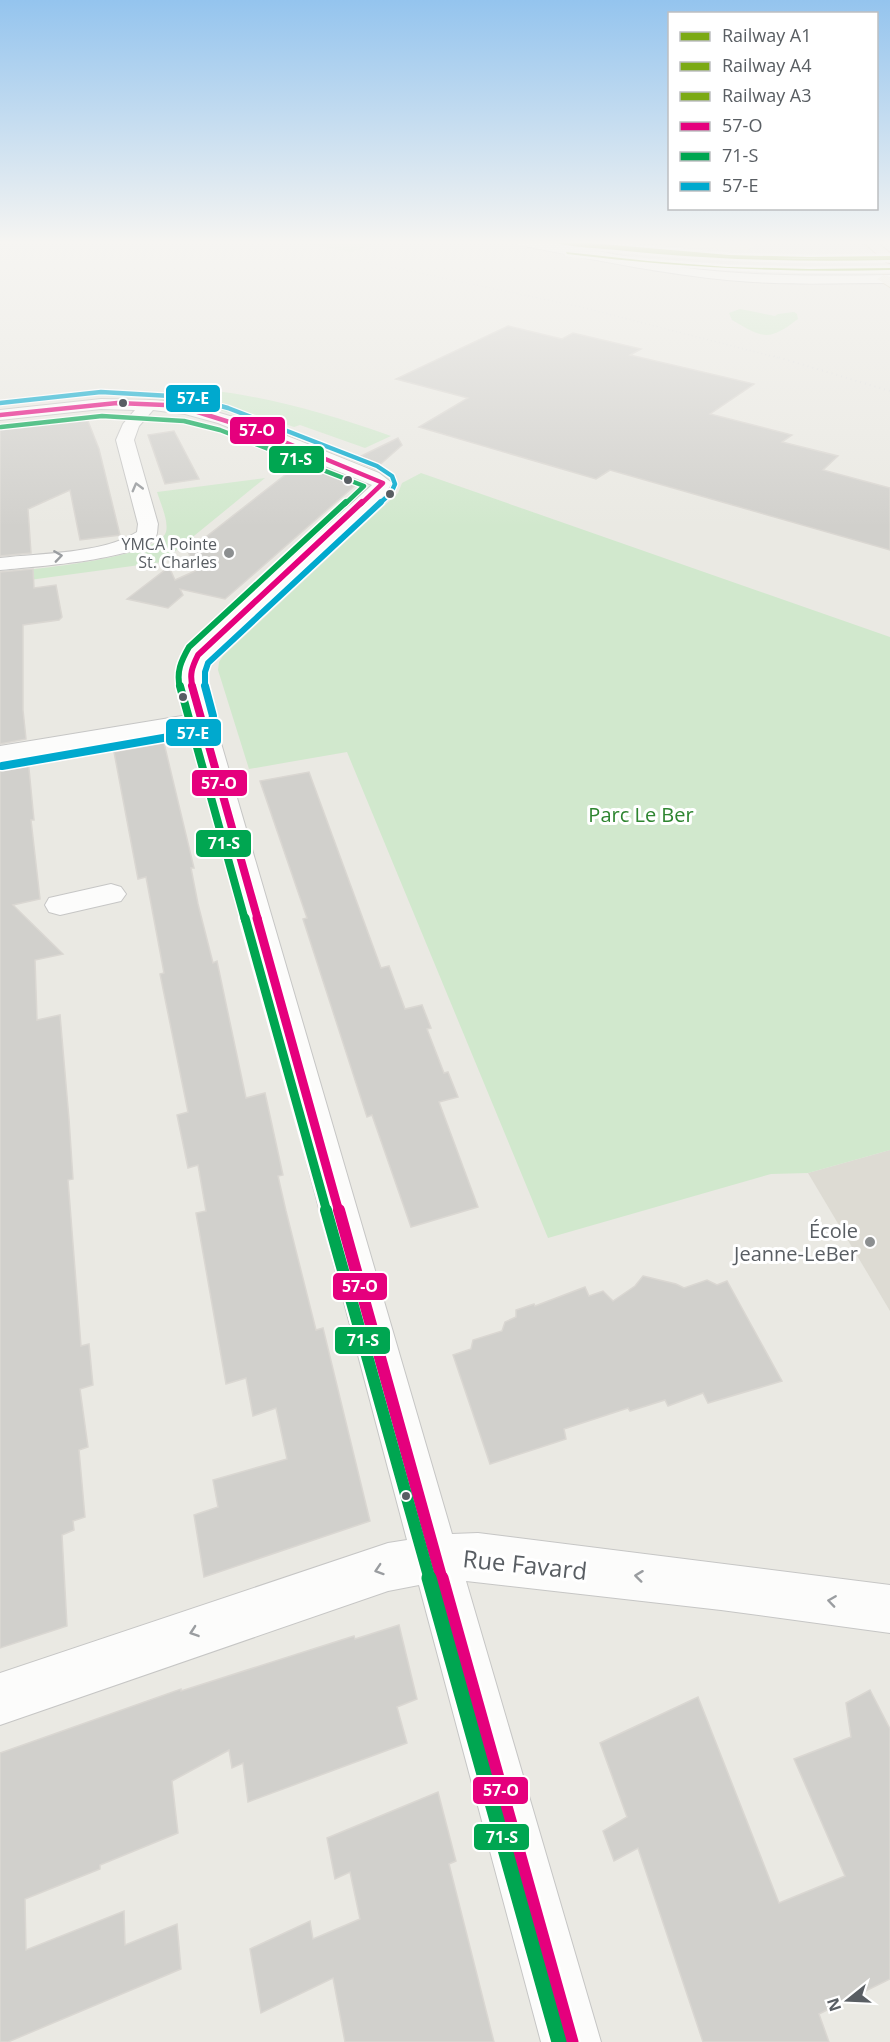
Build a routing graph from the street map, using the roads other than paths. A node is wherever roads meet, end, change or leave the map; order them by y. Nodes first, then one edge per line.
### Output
1 (149, 405) junction
2 (0, 415) edge
3 (0, 564) edge
4 (202, 720) junction
5 (0, 754) edge
6 (111, 894) dead end
7 (60, 905) dead end
8 (436, 1558) junction
9 (890, 1609) edge
10 (0, 1699) edge
11 (571, 2042) edge

1 - 2 street
3 -> 1 street
1 - 4 street
4 - 5 street
4 - 8 street
6 - 7 street
9 -> 8 street, Rue Favard
8 -> 10 street, Rue Favard
8 - 11 street

